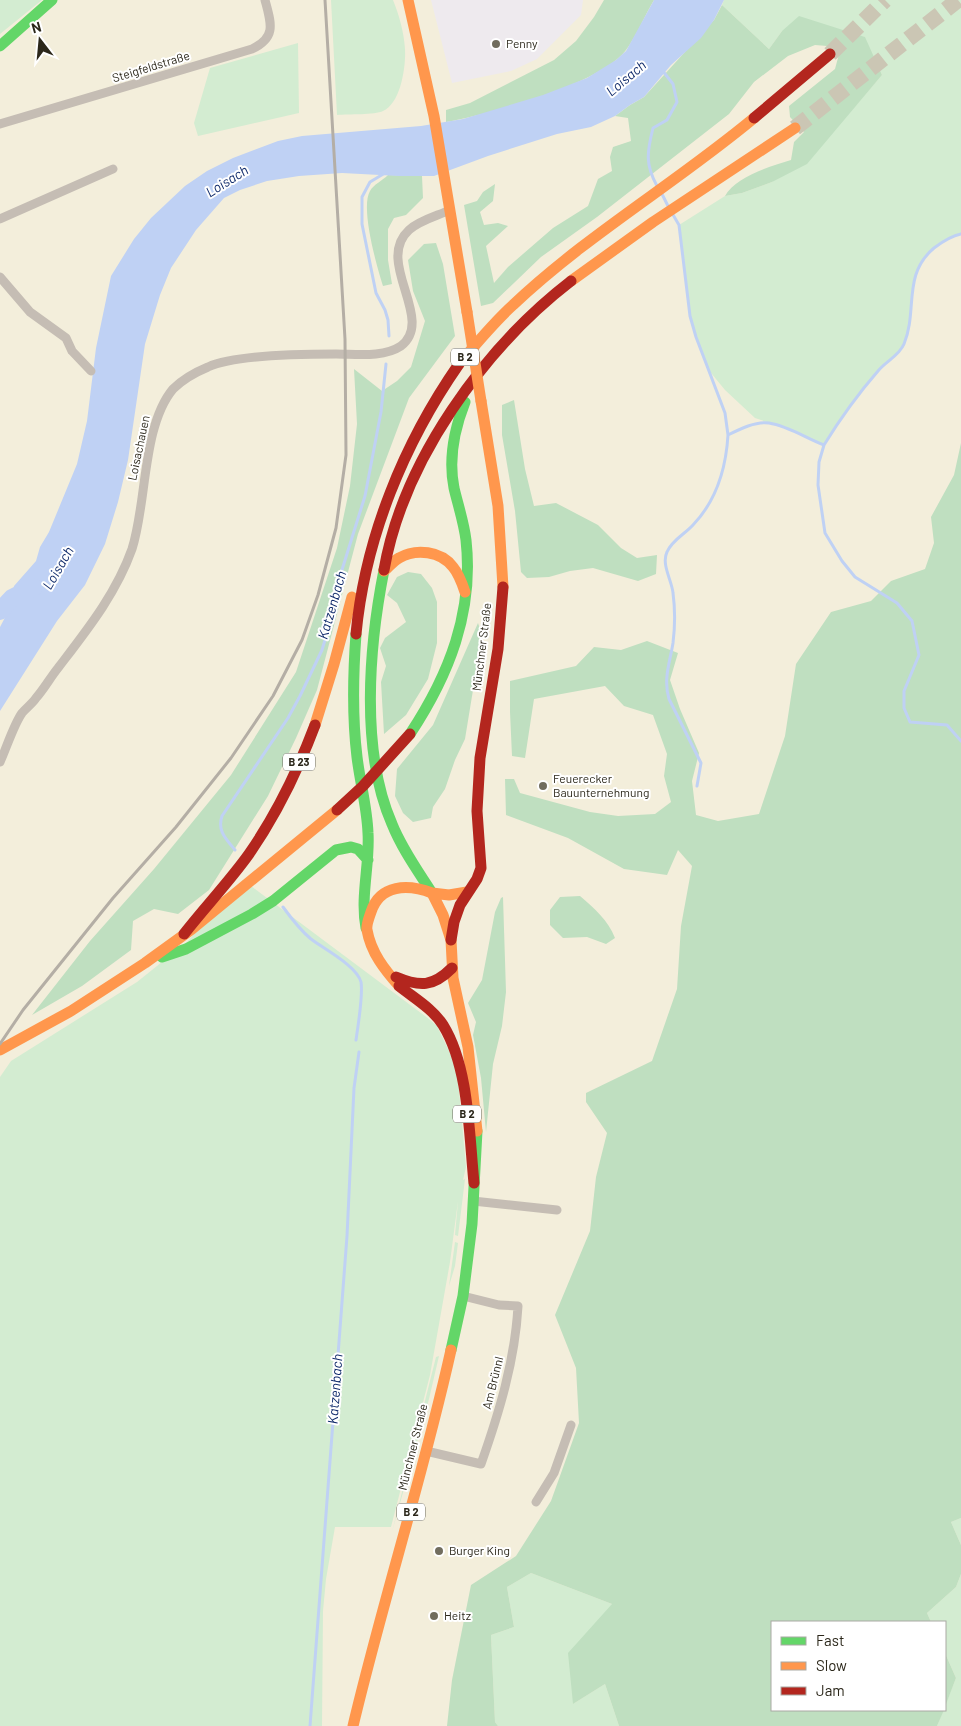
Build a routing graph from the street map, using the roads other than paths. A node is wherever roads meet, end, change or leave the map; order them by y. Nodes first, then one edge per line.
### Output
1 (52, 0) edge
2 (265, 0) edge
3 (408, 0) edge
4 (0, 46) edge
5 (830, 54) tunnel mouth
6 (0, 124) edge
7 (795, 128) tunnel mouth
8 (113, 169) dead end
9 (450, 210) junction
10 (0, 219) edge
11 (0, 277) edge
12 (91, 371) dead end
13 (467, 387) junction
14 (367, 567) junction
15 (384, 571) junction
16 (466, 596) junction
17 (0, 762) edge
18 (368, 860) junction
19 (467, 892) junction
20 (432, 893) junction
21 (366, 928) junction
22 (184, 934) junction
23 (451, 940) junction
24 (145, 963) junction
25 (452, 968) junction
26 (390, 975) junction
27 (0, 1050) edge
28 (474, 1183) junction
29 (473, 1201) junction
30 (557, 1210) dead end
31 (463, 1296) junction
32 (571, 1425) dead end
33 (426, 1451) junction
34 (536, 1502) dead end
35 (353, 1726) edge

1 - 4 main road
2 - 6 street, Steigfeldstraße
3 - 9 main road, Münchner Straße
5 - 14 main road, B 2
7 - 13 main road, B 2
8 - 10 street
9 - 17 street, Loisachauen
9 - 19 main road, Münchner Straße, bridge
11 - 12 street
13 - 15 main road, B 2
13 - 16 main road, B 23
14 - 18 main road, B 2
14 - 22 main road, B 23
15 - 16 main road
15 - 20 main road, B 2
16 - 22 main road, B 23, bridge
18 - 21 main road, B 2
18 - 24 main road, B 23
19 - 20 main road
19 - 23 main road, Münchner Straße
20 - 21 main road
20 - 23 main road, B 2
21 - 26 main road, B 2
22 - 24 main road, B 23
23 - 25 main road, B 2
24 - 27 main road, B 23
25 - 26 main road
25 - 28 main road, B 2
26 - 28 main road, B 2
28 - 29 main road, Münchner Straße / B 2
29 - 30 street
29 - 31 main road, Münchner Straße / B 2
31 - 33 main road, Münchner Straße / B 2
31 - 33 street, Am Brünnl
32 - 34 street
33 - 35 main road, Münchner Straße / B 2

